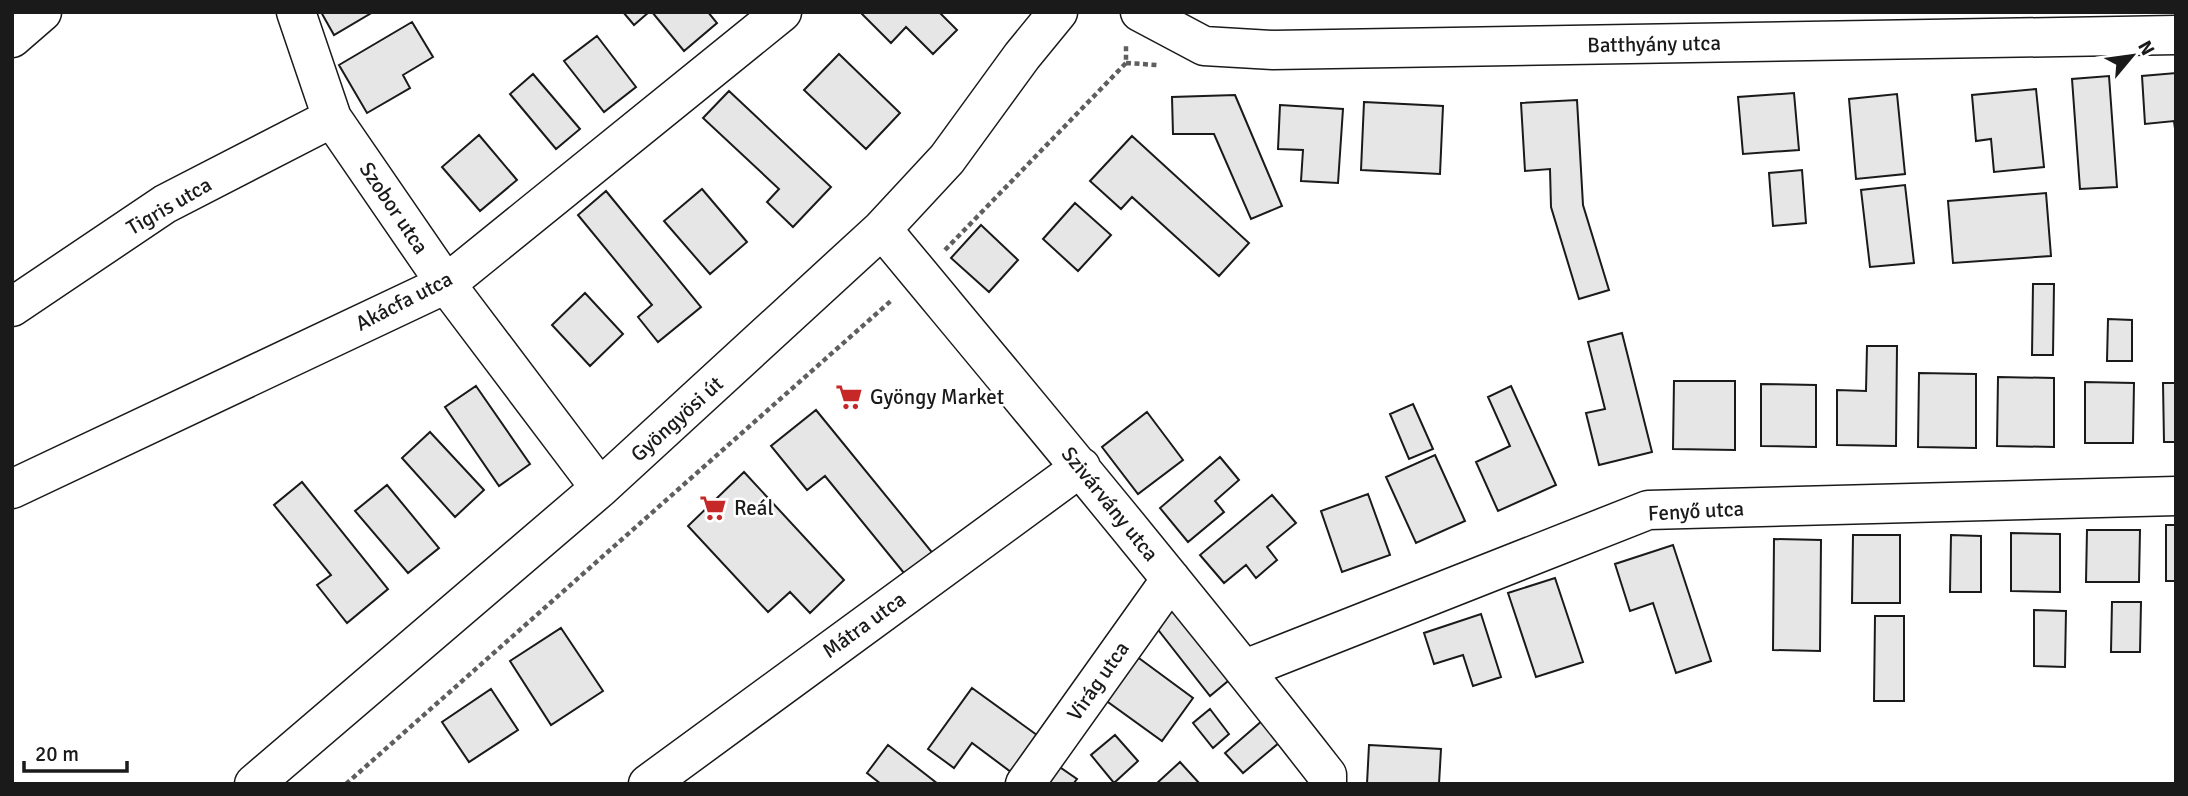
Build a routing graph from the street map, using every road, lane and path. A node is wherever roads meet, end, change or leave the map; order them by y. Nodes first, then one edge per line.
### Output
1 (42, 12) edge
2 (296, 12) edge
3 (782, 12) edge
4 (1058, 12) edge
5 (1133, 25) edge
6 (2176, 35) edge
7 (12, 38) edge
8 (332, 118) junction
9 (882, 229) junction
10 (920, 275) junction
11 (446, 284) junction
12 (12, 307) edge
13 (1081, 467) junction
14 (600, 488) junction
15 (12, 489) edge
16 (2176, 496) edge
17 (1171, 579) junction
18 (1245, 669) junction
19 (273, 777) edge
20 (346, 784) edge
21 (648, 784) edge
22 (1025, 784) edge
23 (1327, 784) edge

1 - 7 street
2 - 8 street, Szobor utca
3 - 11 street, Akácfa utca
4 - 9 street, Gyöngyösi út
5 - 6 street, Batthyány utca
5 - 10 path
8 - 11 street, Szobor utca
8 - 12 street, Tigris utca
9 - 10 street, Szivárvány utca
9 - 14 street, Gyöngyösi út
10 - 13 street, Szivárvány utca
10 - 20 path
11 - 14 street, Szobor utca
11 - 15 street, Akácfa utca
13 - 17 street, Szivárvány utca
13 - 21 street, Mátra utca
14 - 19 street, Gyöngyösi út
16 - 18 street, Fenyő utca
17 - 18 street, Szivárvány utca
17 - 22 street, Virág utca
18 - 23 street, Szivárvány utca

